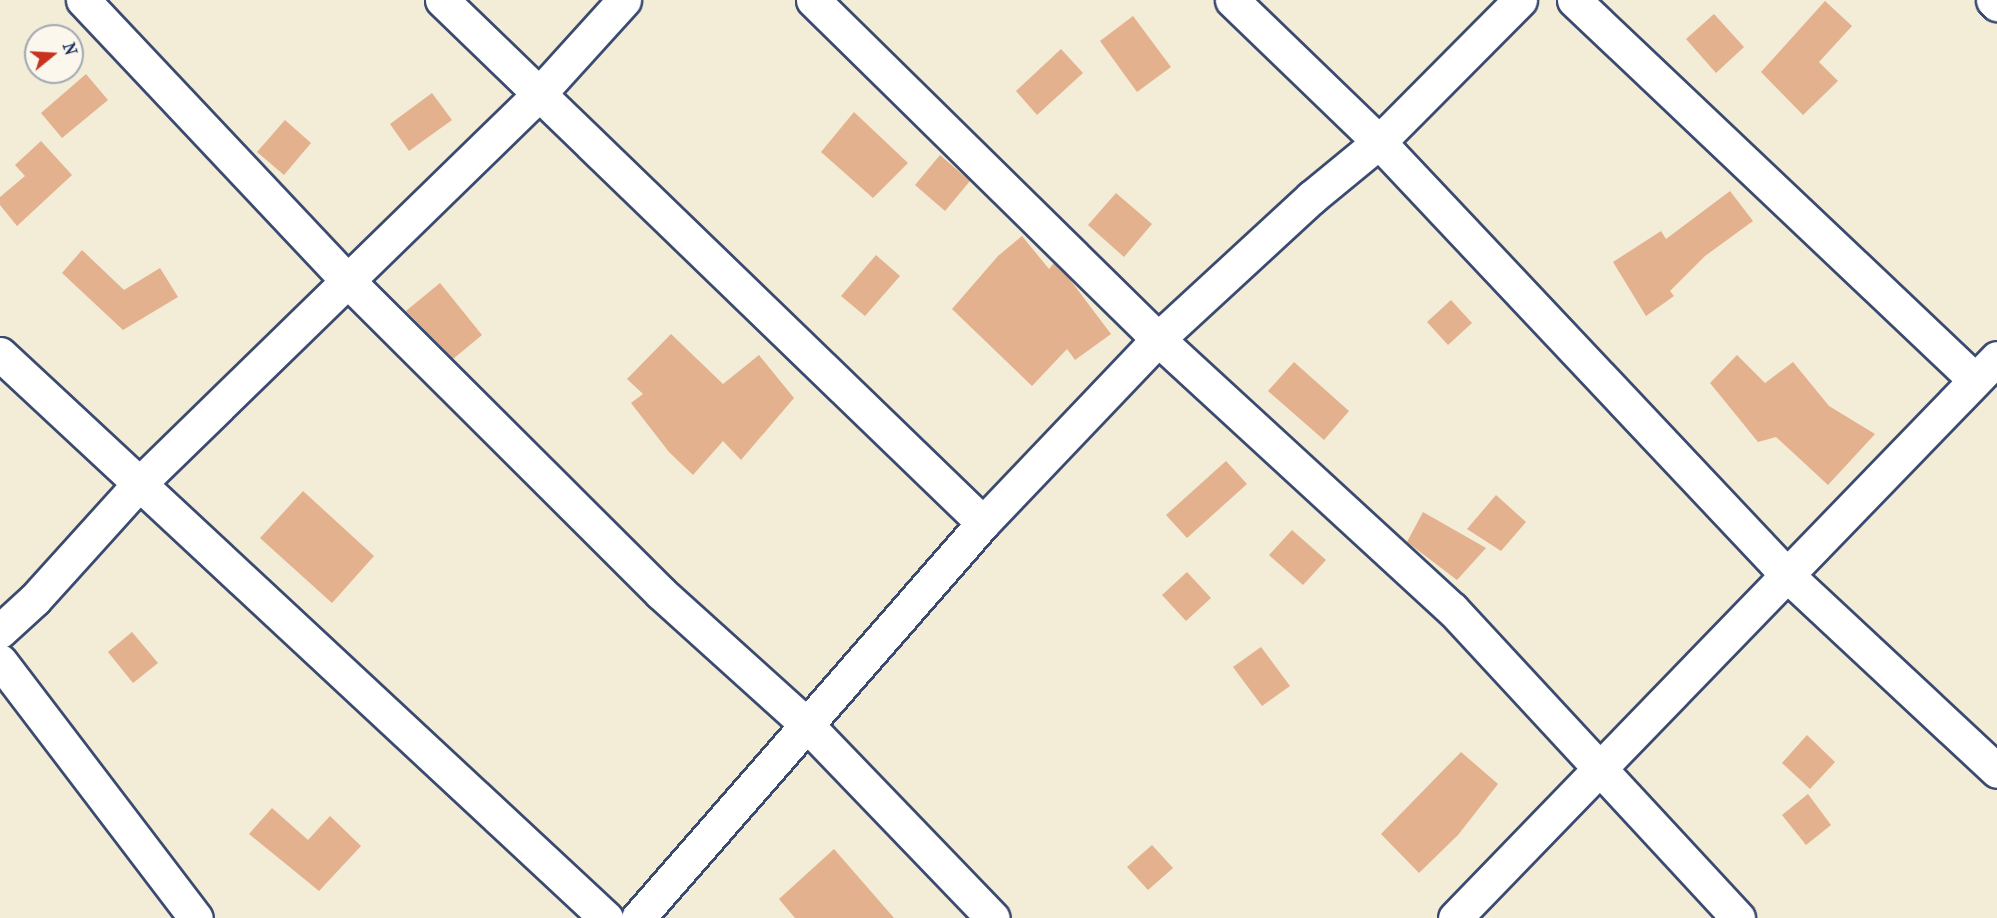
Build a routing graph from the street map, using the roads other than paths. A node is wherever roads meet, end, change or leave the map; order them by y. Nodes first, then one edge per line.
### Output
1 (83, 0) edge
2 (441, 0) edge
3 (624, 0) edge
4 (813, 0) edge
5 (1232, 0) edge
6 (1520, 0) edge
7 (1574, 0) edge
8 (1993, 0) edge
9 (1997, 4) edge
10 (538, 95) junction
11 (1378, 142) junction
12 (347, 280) junction
13 (1158, 339) junction
14 (0, 354) edge
15 (1986, 369) edge
16 (139, 484) junction
17 (983, 524) junction
18 (1787, 575) junction
19 (0, 631) edge
20 (0, 661) edge
21 (806, 724) junction
22 (1598, 769) junction
23 (1997, 771) edge
24 (196, 918) edge
25 (606, 918) edge
26 (638, 918) edge
27 (993, 918) edge
28 (1455, 918) edge
29 (1738, 918) edge

1 - 12 street
2 - 10 street
3 - 10 street
4 - 13 street
5 - 11 street
6 - 11 street
7 - 15 street
8 - 9 street
10 - 12 street
10 - 17 street
11 - 13 street
11 - 18 street
12 - 16 street
12 - 21 street
13 - 17 street
13 - 22 street
14 - 16 street
15 - 18 street
16 - 19 street
16 - 25 street
17 - 21 street
18 - 22 street
18 - 23 street
20 - 24 street
21 - 26 street
21 - 27 street
22 - 28 street
22 - 29 street

